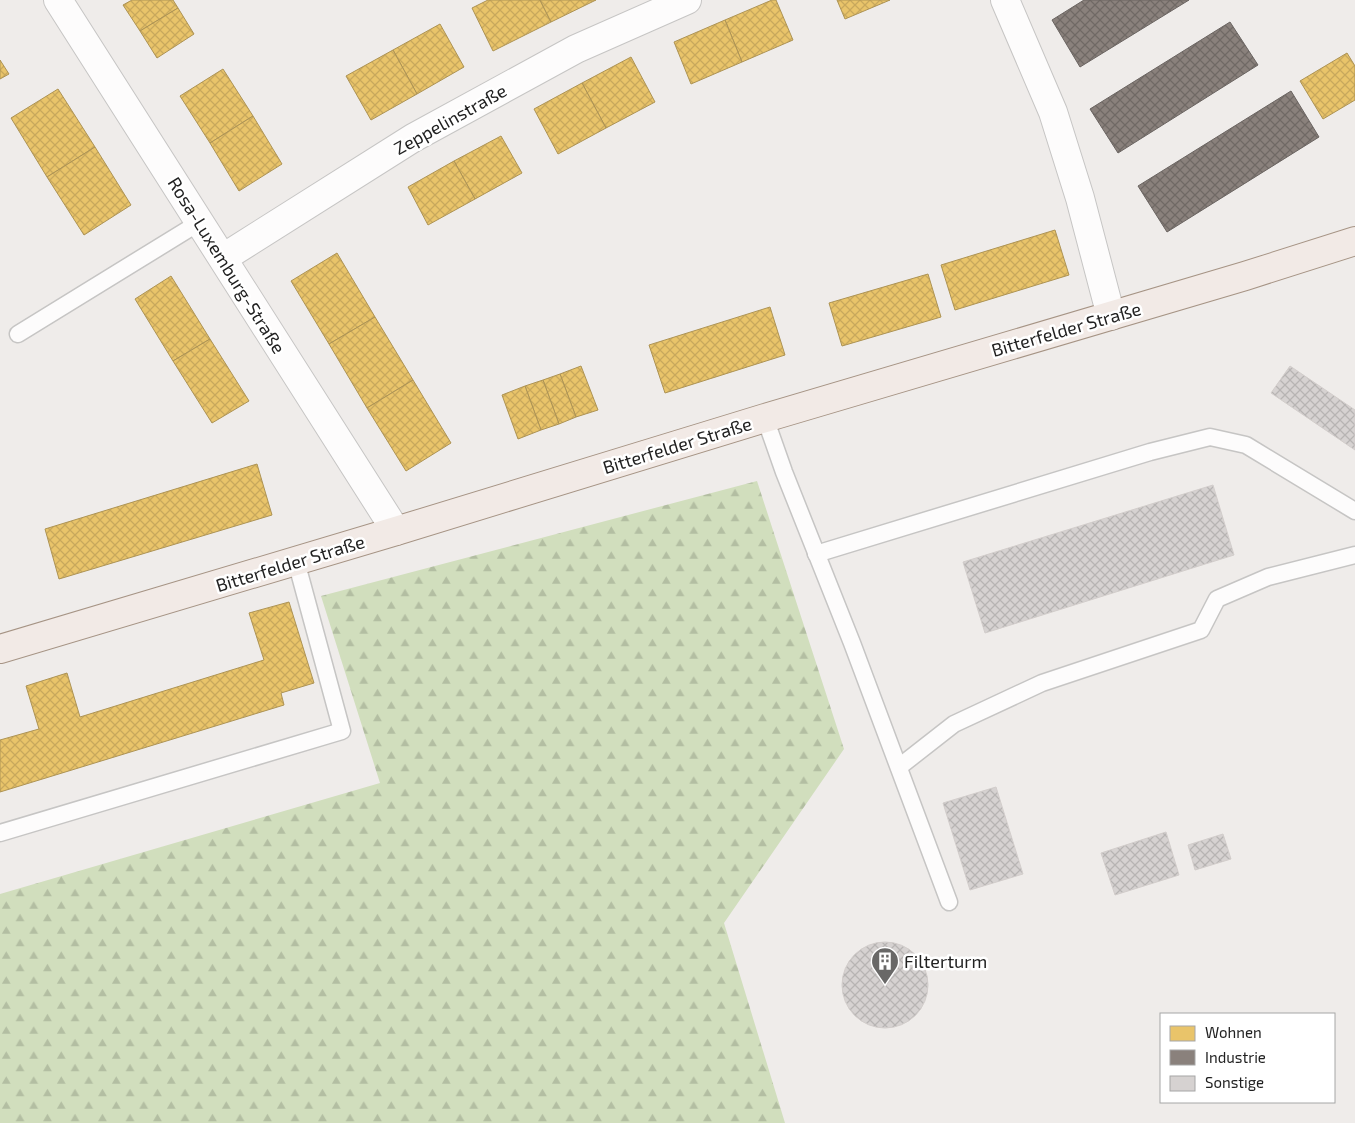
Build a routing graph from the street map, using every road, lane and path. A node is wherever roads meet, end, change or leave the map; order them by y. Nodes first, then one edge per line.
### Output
1 (58, 0) edge
2 (687, 0) edge
3 (1005, 0) edge
4 (200, 222) junction
5 (1355, 241) edge
6 (223, 258) junction
7 (1111, 316) junction
8 (18, 334) dead end
9 (765, 418) junction
10 (1355, 511) edge
11 (396, 531) junction
12 (816, 554) junction
13 (1355, 555) edge
14 (296, 561) junction
15 (0, 649) edge
16 (899, 766) junction
17 (0, 833) edge
18 (949, 902) dead end

1 - 4 street, Rosa-Luxemburg-Straße
2 - 6 street, Zeppelinstraße
3 - 7 street
4 - 6 street, Rosa-Luxemburg-Straße
4 - 8 lane
5 - 7 main road, Bitterfelder Straße
6 - 11 street, Rosa-Luxemburg-Straße
7 - 9 main road, Bitterfelder Straße
9 - 11 main road, Bitterfelder Straße
9 - 12 lane
10 - 12 lane
11 - 14 main road, Bitterfelder Straße
12 - 16 lane
13 - 16 lane
14 - 15 main road, Bitterfelder Straße
14 - 17 lane
16 - 18 lane

